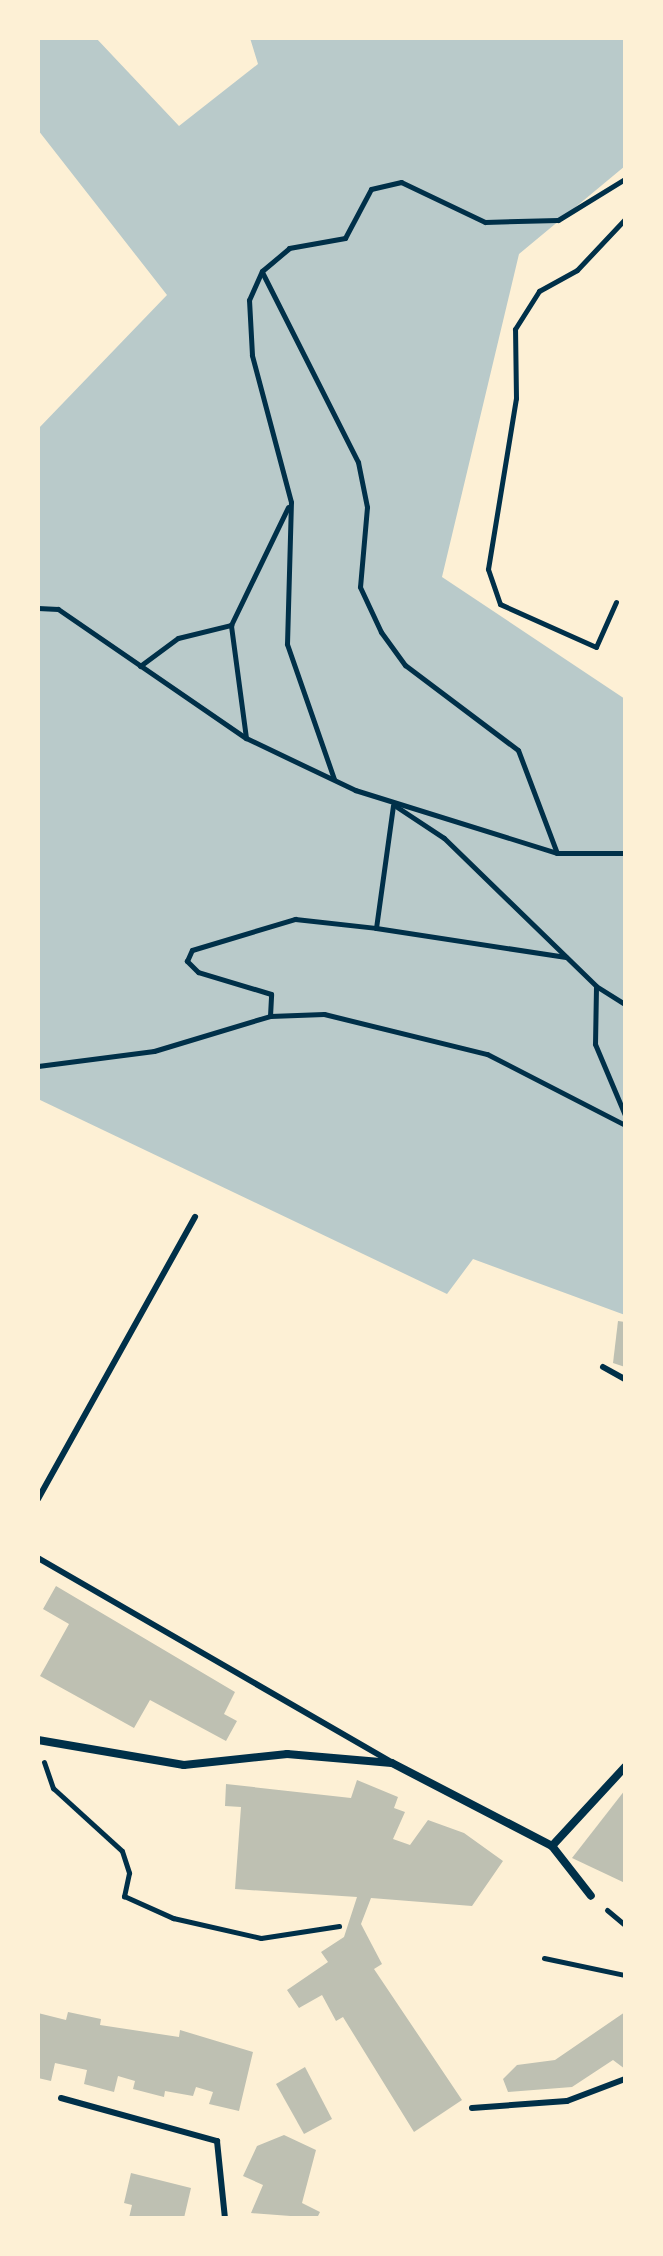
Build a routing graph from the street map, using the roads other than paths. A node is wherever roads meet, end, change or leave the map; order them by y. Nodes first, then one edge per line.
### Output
1 (195, 1217) dead end
2 (603, 1367) dead end
3 (625, 1379) edge
4 (38, 1499) edge
5 (38, 1558) edge
6 (38, 1742) edge
7 (392, 1763) junction
8 (625, 1767) edge
9 (552, 1846) junction
10 (591, 1896) dead end
11 (625, 2079) edge
12 (61, 2098) dead end
13 (472, 2108) dead end
14 (225, 2218) edge

1 - 4 lane
2 - 3 lane
5 - 7 lane
6 - 7 street
7 - 9 street
8 - 9 street
9 - 10 street
11 - 13 lane
12 - 14 lane

